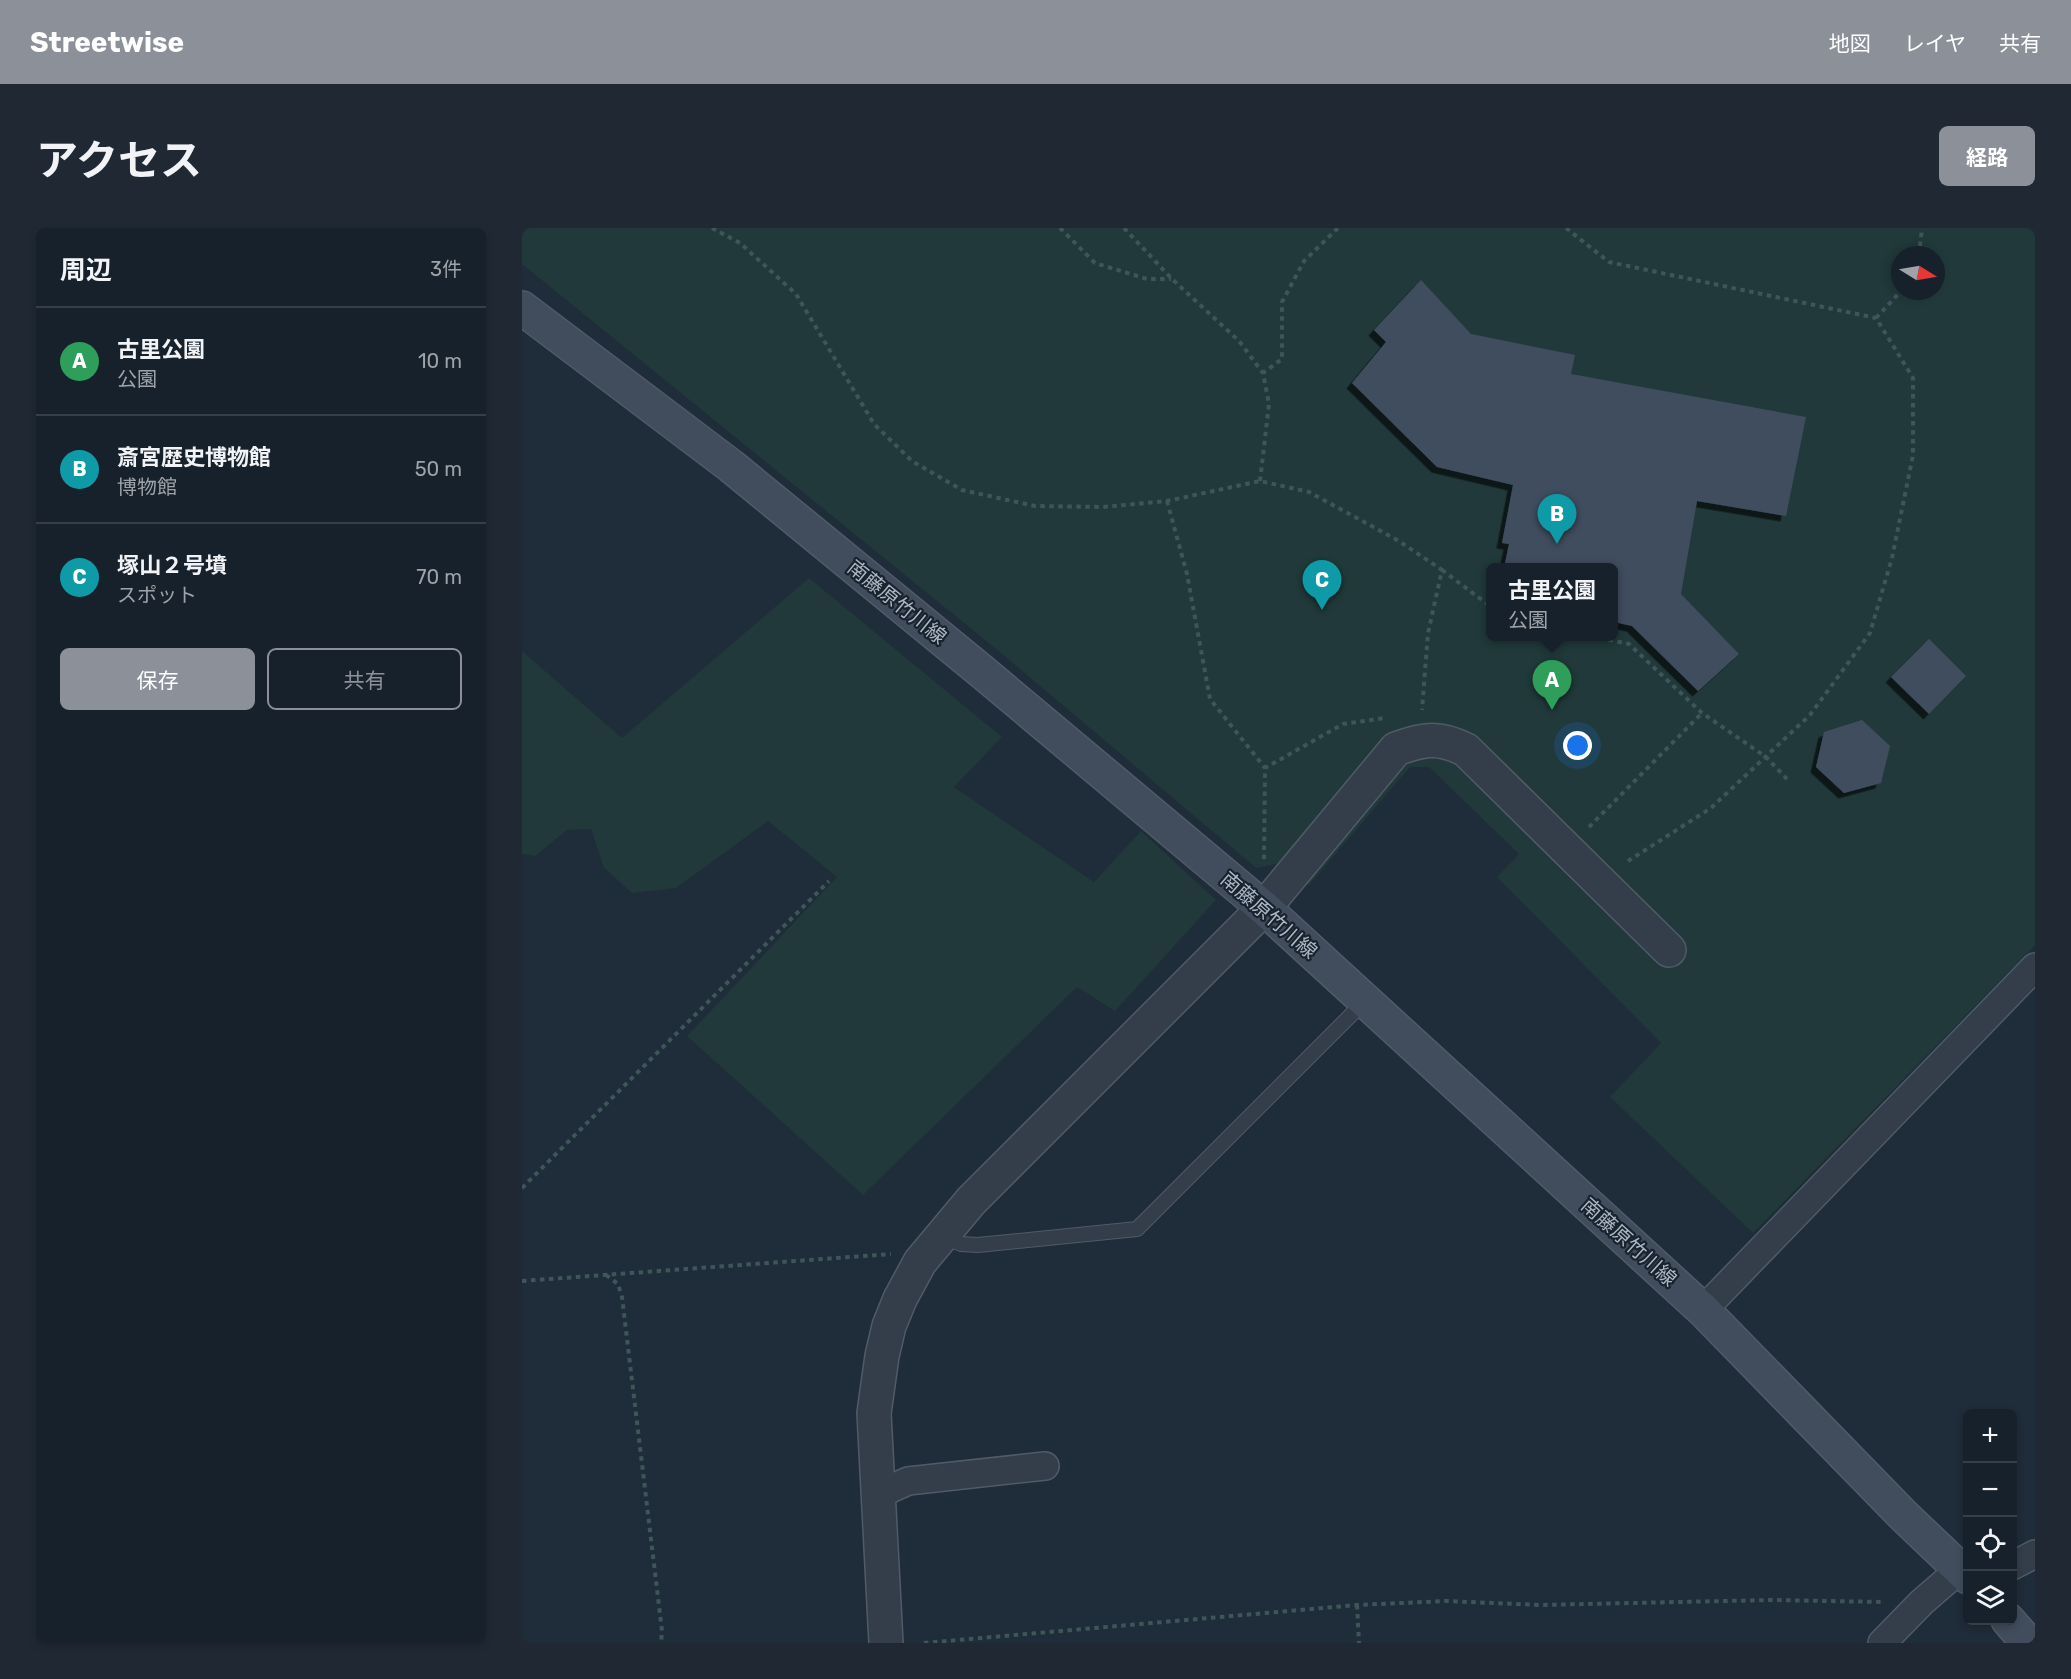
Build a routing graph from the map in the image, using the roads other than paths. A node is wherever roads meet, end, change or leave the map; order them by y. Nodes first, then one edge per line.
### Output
1 (522, 308) edge
2 (1264, 908) junction
3 (1669, 951) dead end
4 (2035, 966) edge
5 (1365, 1001) junction
6 (941, 1236) junction
7 (1703, 1310) junction
8 (1045, 1466) dead end
9 (877, 1496) junction
10 (2035, 1554) edge
11 (2017, 1564) edge
12 (1963, 1573) edge
13 (1963, 1575) edge
14 (2012, 1625) edge
15 (886, 1643) edge
16 (1882, 1643) edge
17 (2028, 1643) edge

1 - 2 main road, 南藤原竹川線
2 - 3 street
2 - 5 main road, 南藤原竹川線
2 - 6 street
4 - 7 street
5 - 6 lane
5 - 7 main road, 南藤原竹川線
6 - 9 street
7 - 12 main road, 南藤原竹川線
8 - 9 street
9 - 15 street
10 - 11 street
13 - 16 street
14 - 17 main road

